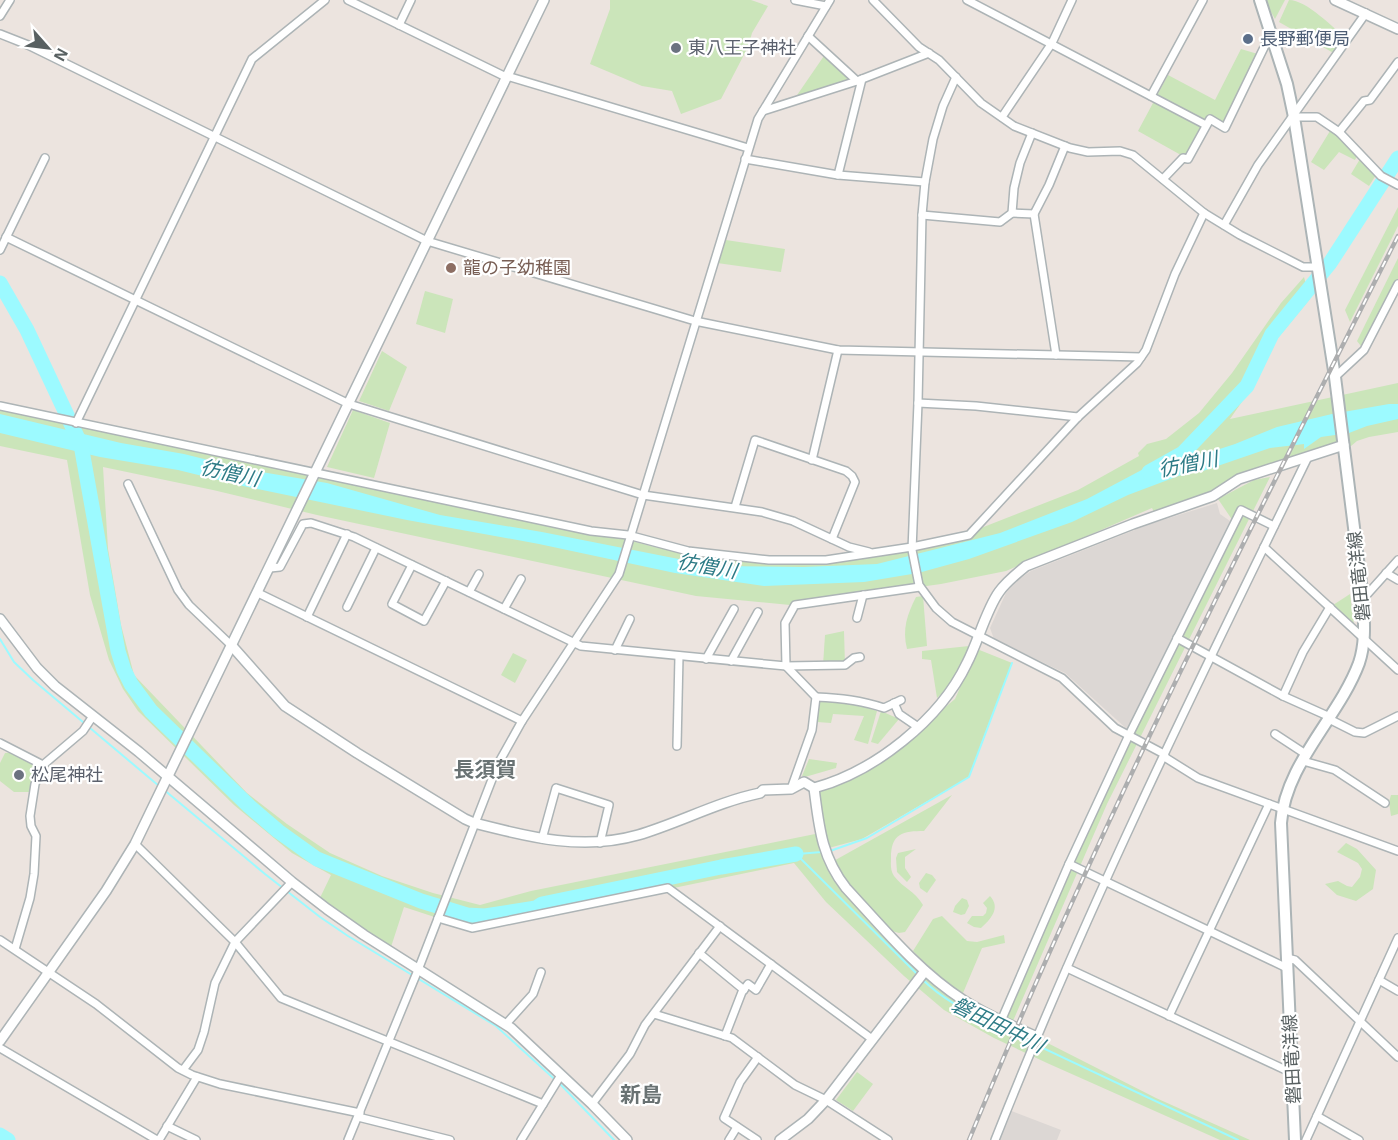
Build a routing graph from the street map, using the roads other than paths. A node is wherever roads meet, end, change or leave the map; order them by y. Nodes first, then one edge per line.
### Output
1 (10, 0) edge
2 (324, 0) edge
3 (348, 0) edge
4 (411, 0) edge
5 (544, 0) edge
6 (795, 0) edge
7 (873, 0) edge
8 (967, 0) edge
9 (1072, 0) edge
10 (1203, 0) edge
11 (1260, 0) edge
12 (1335, 0) edge
13 (828, 3) edge
14 (1366, 13) junction
15 (0, 16) edge
16 (399, 25) junction
17 (1398, 28) edge
18 (1271, 33) junction
19 (0, 34) edge
20 (808, 36) junction
21 (1052, 43) junction
22 (929, 53) junction
23 (1398, 62) edge
24 (506, 76) junction
25 (956, 77) junction
26 (859, 80) junction
27 (1151, 96) junction
28 (763, 111) junction
29 (1002, 117) junction
30 (1294, 117) junction
31 (1206, 125) junction
32 (1339, 132) junction
33 (1032, 133) junction
34 (214, 138) junction
35 (1065, 146) junction
36 (748, 148) junction
37 (45, 158) dead end
38 (745, 159) junction
39 (838, 175) junction
40 (1163, 179) junction
41 (925, 182) junction
42 (1398, 185) edge
43 (1012, 213) junction
44 (1204, 213) junction
45 (1034, 214) junction
46 (922, 215) junction
47 (1224, 225) junction
48 (6, 237) junction
49 (427, 241) junction
50 (0, 250) edge
51 (1318, 267) junction
52 (1397, 288) edge
53 (135, 300) junction
54 (695, 321) junction
55 (838, 350) junction
56 (920, 351) junction
57 (1056, 355) junction
58 (1141, 357) junction
59 (1335, 377) junction
60 (918, 403) junction
61 (349, 404) junction
62 (0, 406) edge
63 (1078, 417) junction
64 (76, 423) junction
65 (1344, 445) junction
66 (1308, 457) junction
67 (812, 460) junction
68 (314, 475) junction
69 (128, 484) dead end
70 (644, 495) junction
71 (735, 507) junction
72 (1274, 526) junction
73 (347, 534) junction
74 (629, 538) junction
75 (832, 539) junction
76 (1264, 547) junction
77 (376, 548) junction
78 (912, 549) junction
79 (872, 553) junction
80 (1398, 560) edge
81 (412, 565) junction
82 (270, 568) junction
83 (1386, 573) junction
84 (479, 574) dead end
85 (520, 579) dead end
86 (1398, 580) edge
87 (446, 581) junction
88 (919, 586) junction
89 (469, 592) junction
90 (258, 593) junction
91 (863, 595) junction
92 (1363, 599) junction
93 (347, 607) dead end
94 (1330, 607) junction
95 (504, 609) junction
96 (734, 609) dead end
97 (758, 612) dead end
98 (308, 617) junction
99 (857, 618) dead end
100 (0, 619) edge
101 (630, 619) dead end
102 (980, 637) junction
103 (1177, 638) junction
104 (1364, 638) junction
105 (573, 642) junction
106 (232, 646) junction
107 (615, 650) junction
108 (1211, 655) junction
109 (679, 656) junction
110 (860, 657) dead end
111 (706, 658) junction
112 (731, 661) junction
113 (786, 666) junction
114 (1398, 670) edge
115 (1283, 696) junction
116 (816, 697) junction
117 (93, 716) junction
118 (1398, 716) edge
119 (1329, 718) junction
120 (522, 721) junction
121 (918, 726) junction
122 (1275, 734) dead end
123 (1129, 735) junction
124 (0, 743) edge
125 (677, 746) dead end
126 (1164, 754) junction
127 (1305, 758) junction
128 (43, 765) junction
129 (168, 775) junction
130 (814, 788) junction
131 (791, 789) junction
132 (1384, 803) dead end
133 (1269, 804) junction
134 (1282, 809) junction
135 (474, 823) junction
136 (542, 839) junction
137 (600, 843) junction
138 (135, 844) junction
139 (1398, 851) edge
140 (1069, 864) junction
141 (292, 882) junction
142 (1105, 883) junction
143 (438, 918) junction
144 (720, 926) junction
145 (1209, 932) junction
146 (1398, 938) edge
147 (0, 940) edge
148 (236, 942) junction
149 (15, 949) junction
150 (699, 953) junction
151 (1287, 963) junction
152 (771, 964) junction
153 (1067, 968) junction
154 (418, 970) junction
155 (49, 971) junction
156 (925, 971) junction
157 (541, 972) dead end
158 (1379, 980) junction
159 (744, 990) junction
160 (1398, 992) edge
161 (654, 1014) junction
162 (1169, 1016) junction
163 (1001, 1021) junction
164 (1361, 1022) junction
165 (506, 1024) junction
166 (725, 1036) junction
167 (1037, 1037) junction
168 (872, 1039) junction
169 (0, 1041) edge
170 (389, 1041) junction
171 (0, 1048) edge
172 (758, 1057) junction
173 (1398, 1057) edge
174 (183, 1070) junction
175 (1292, 1073) junction
176 (561, 1075) junction
177 (197, 1077) junction
178 (826, 1100) junction
179 (543, 1104) junction
180 (592, 1104) junction
181 (359, 1115) junction
182 (1317, 1116) junction
183 (167, 1126) junction
184 (737, 1127) junction
185 (158, 1140) edge
186 (196, 1140) edge
187 (348, 1140) edge
188 (450, 1140) edge
189 (521, 1140) edge
190 (627, 1140) edge
191 (729, 1140) edge
192 (757, 1140) edge
193 (780, 1140) edge
194 (888, 1140) edge
195 (994, 1140) edge
196 (1296, 1140) edge
197 (1306, 1140) edge
198 (1359, 1140) edge

1 - 15 street
2 - 34 street
3 - 16 street
4 - 16 street
5 - 24 street
6 - 13 street
7 - 22 street
8 - 21 street
9 - 21 street
10 - 27 street
11 - 18 main road, 磐田竜洋線
12 - 14 street
13 - 20 street
14 - 17 street
14 - 30 street
16 - 24 street
18 - 30 main road, 磐田竜洋線
18 - 31 street
19 - 34 street
20 - 26 street
20 - 28 street
21 - 27 street
21 - 29 street
22 - 25 street
22 - 26 street
23 - 32 street
24 - 36 street
24 - 49 street
25 - 29 street
25 - 41 street
26 - 28 street
26 - 39 street
27 - 31 street
28 - 36 street
29 - 33 street
30 - 32 street
30 - 47 street
30 - 51 main road, 磐田竜洋線
31 - 40 street
32 - 42 street
33 - 35 street
33 - 43 street
34 - 49 street
34 - 53 street
35 - 40 street
35 - 45 street
36 - 38 street
37 - 48 street
38 - 39 street
38 - 54 street
39 - 41 street
40 - 44 street
41 - 46 street
43 - 45 street
43 - 46 street
44 - 47 street
44 - 58 street
45 - 57 street
46 - 56 street
47 - 51 street
48 - 50 street
48 - 53 street
49 - 54 street
49 - 61 street
51 - 59 main road, 磐田竜洋線
52 - 59 street
53 - 61 street
53 - 64 street
54 - 55 street
54 - 70 street
55 - 56 street
55 - 67 street
56 - 57 street
56 - 60 street
57 - 58 street
58 - 63 street
59 - 65 main road, 磐田竜洋線
60 - 63 street
60 - 78 street
61 - 68 street
61 - 70 street
62 - 64 street
63 - 78 street
64 - 68 street
65 - 66 street
65 - 92 main road, 磐田竜洋線
66 - 72 street
66 - 102 street
67 - 71 street
67 - 75 street
68 - 74 street
68 - 82 street
69 - 106 street
70 - 71 street
70 - 74 street
71 - 75 street
72 - 76 street
72 - 103 street
73 - 77 street
73 - 82 street
73 - 98 street
74 - 79 street
74 - 105 street
75 - 79 street
76 - 94 street
76 - 108 street
77 - 81 street
77 - 93 street
78 - 79 street
78 - 88 street
80 - 83 street
81 - 87 street
81 - 87 street
82 - 90 street
83 - 86 street
83 - 92 street
84 - 89 street
85 - 95 street
87 - 89 street
88 - 91 street
88 - 102 street
89 - 95 street
90 - 98 street
90 - 106 street
91 - 99 street
91 - 113 street
92 - 104 main road, 磐田竜洋線
94 - 104 street
94 - 115 street
95 - 105 street
96 - 111 street
97 - 112 street
98 - 120 street
100 - 117 street
101 - 107 street
102 - 121 street
102 - 123 street
103 - 108 street
103 - 123 street
104 - 114 street
104 - 119 main road, 磐田竜洋線
105 - 107 street
105 - 120 street
106 - 129 street
106 - 135 street
107 - 109 street
108 - 115 street
108 - 126 street
109 - 111 street
109 - 125 street
110 - 113 street
111 - 112 street
112 - 113 street
113 - 116 street
115 - 119 street
116 - 121 street
116 - 131 street
117 - 128 street
117 - 129 street
118 - 119 street
119 - 127 main road, 磐田竜洋線
120 - 135 street
121 - 130 street
122 - 127 street
123 - 126 street
123 - 140 street
124 - 128 street
126 - 133 street
126 - 142 street
127 - 132 street
127 - 134 main road, 磐田竜洋線
128 - 149 street
129 - 138 street
129 - 141 street
130 - 131 street
130 - 156 street
131 - 137 street
133 - 134 street
133 - 145 street
134 - 139 street
134 - 151 main road, 磐田竜洋線
135 - 136 street
135 - 143 street
136 - 137 street
136 - 137 street
138 - 148 street
138 - 155 street
140 - 142 street
140 - 163 street
141 - 148 street
141 - 154 street
142 - 145 street
142 - 153 street
143 - 144 street
143 - 154 street
144 - 150 street
144 - 152 street
145 - 151 street
145 - 162 street
146 - 158 street
147 - 149 street
148 - 170 street
148 - 174 street
149 - 155 street
150 - 159 street
150 - 161 street
151 - 164 street
151 - 175 main road, 磐田竜洋線
152 - 159 street
152 - 168 street
153 - 162 street
153 - 167 street
154 - 165 street
154 - 170 street
155 - 169 street
155 - 174 street
156 - 163 street
156 - 168 street
157 - 165 street
158 - 160 street
158 - 164 street
159 - 166 street
161 - 166 street
161 - 180 street
162 - 175 street
163 - 167 street
164 - 173 street
164 - 182 street
165 - 176 street
166 - 172 street
167 - 195 street
168 - 178 street
170 - 179 street
170 - 181 street
171 - 185 street
172 - 178 street
172 - 184 street
174 - 177 street
175 - 196 main road, 磐田竜洋線
176 - 179 street
176 - 180 street
177 - 181 street
177 - 183 street
178 - 193 street
178 - 194 street
179 - 189 street
180 - 190 street
181 - 187 street
181 - 188 street
182 - 197 street
182 - 198 street
183 - 185 street
183 - 186 street
184 - 191 street
184 - 192 street

